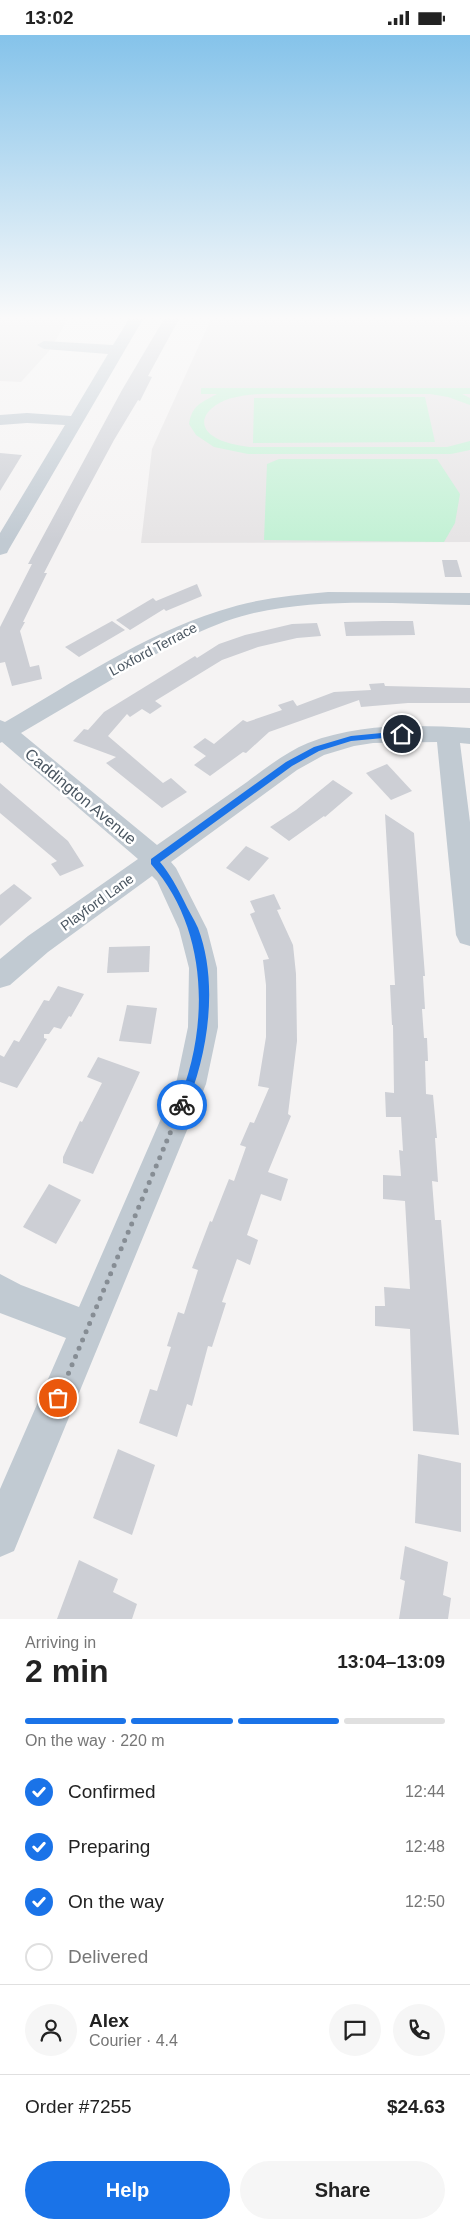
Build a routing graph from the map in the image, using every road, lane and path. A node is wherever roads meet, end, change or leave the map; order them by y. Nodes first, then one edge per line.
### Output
1 (92, 393) edge
2 (0, 420) edge
3 (75, 421) junction
4 (0, 549) edge
5 (470, 599) edge
6 (2, 732) edge
7 (459, 735) edge
8 (154, 861) junction
9 (470, 935) edge
10 (0, 976) edge
11 (0, 1292) edge
12 (87, 1328) junction
13 (0, 1537) edge

1 - 3 street
2 - 3 street
3 - 4 street
5 - 6 street, Loxford Terrace
6 - 8 street, Caddington Avenue
7 - 8 street, Playford Lane
7 - 9 street
8 - 10 street, Playford Lane
8 - 12 street, Caddington Avenue
11 - 12 street
12 - 13 street, Caddington Avenue

